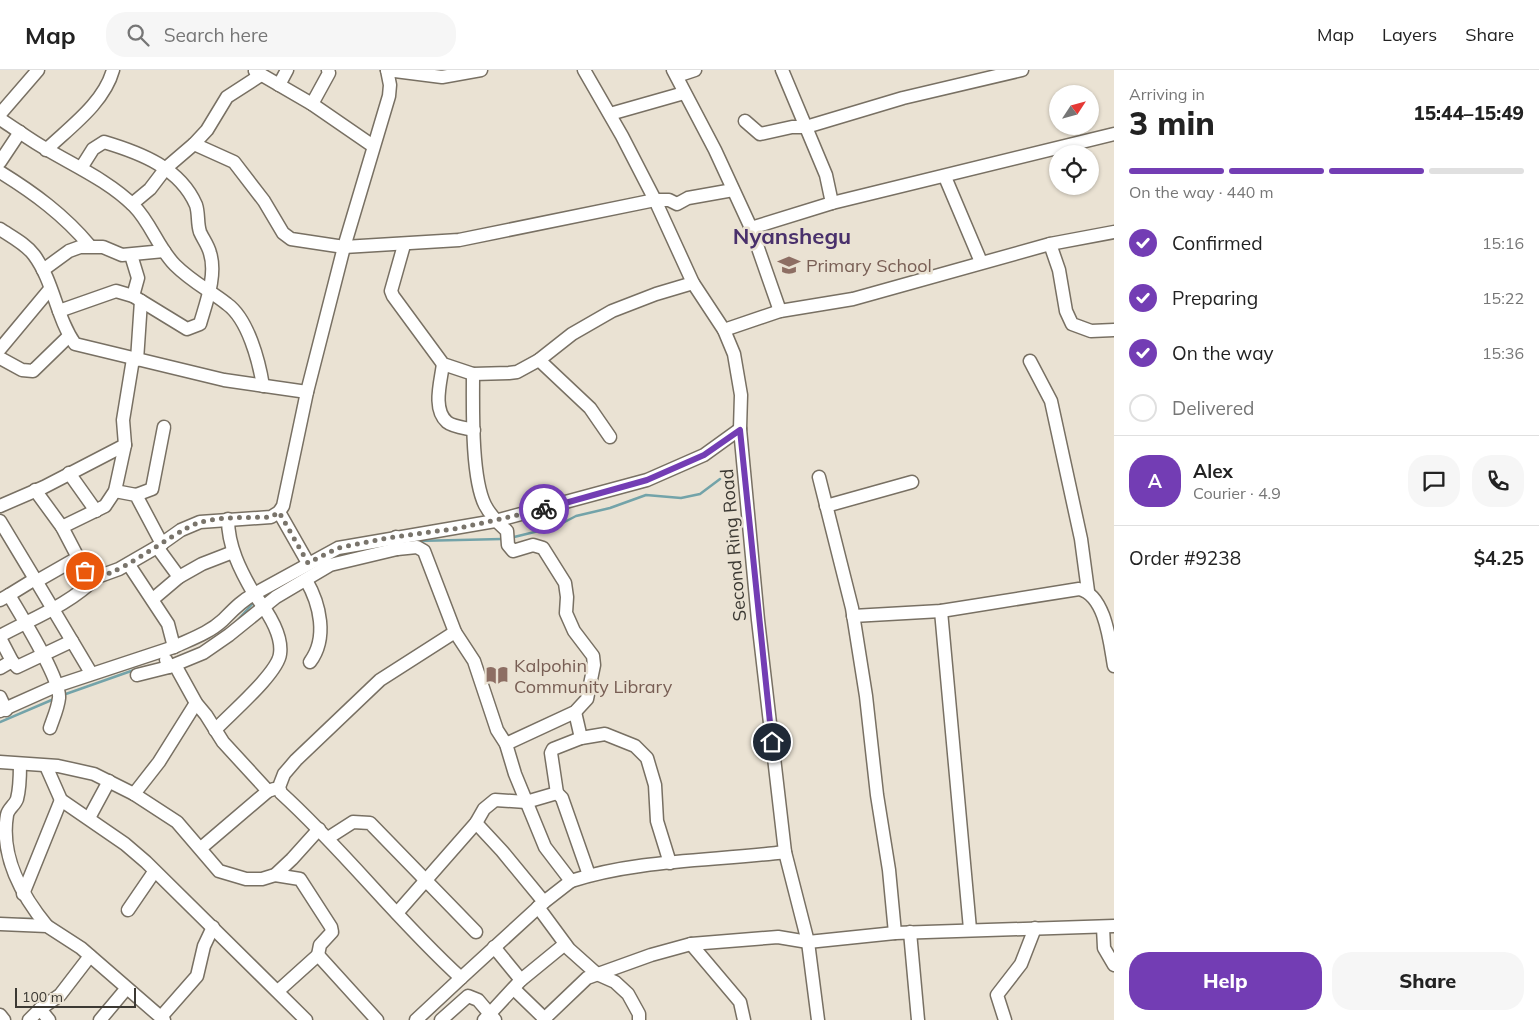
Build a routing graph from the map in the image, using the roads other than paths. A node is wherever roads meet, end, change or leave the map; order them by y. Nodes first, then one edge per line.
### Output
1 (38, 70) edge
2 (113, 70) edge
3 (287, 70) edge
4 (328, 70) edge
5 (387, 70) edge
6 (481, 70) edge
7 (584, 70) edge
8 (695, 70) edge
9 (782, 70) edge
10 (1022, 70) edge
11 (258, 72) edge
12 (675, 73) edge
13 (279, 85) junction
14 (684, 93) junction
15 (312, 104) junction
16 (0, 114) edge
17 (610, 114) junction
18 (0, 119) edge
19 (745, 121) dead end
20 (806, 127) junction
21 (20, 132) junction
22 (1114, 134) edge
23 (194, 144) junction
24 (373, 146) junction
25 (46, 150) junction
26 (0, 162) edge
27 (81, 168) junction
28 (166, 168) junction
29 (0, 172) edge
30 (945, 177) junction
31 (733, 190) junction
32 (655, 200) junction
33 (832, 203) junction
34 (132, 204) junction
35 (751, 228) junction
36 (0, 229) edge
37 (1114, 232) edge
38 (1050, 244) junction
39 (404, 245) junction
40 (90, 246) junction
41 (344, 247) junction
42 (164, 251) junction
43 (131, 255) junction
44 (981, 262) junction
45 (44, 270) junction
46 (693, 283) junction
47 (50, 289) junction
48 (208, 293) junction
49 (137, 298) junction
50 (59, 311) junction
51 (780, 311) junction
52 (724, 330) junction
53 (1114, 330) edge
54 (69, 336) junction
55 (0, 349) edge
56 (0, 358) edge
57 (135, 359) junction
58 (540, 360) junction
59 (1030, 361) dead end
60 (442, 364) junction
61 (473, 374) junction
62 (263, 386) junction
63 (307, 392) junction
64 (164, 427) dead end
65 (474, 430) junction
66 (740, 430) junction
67 (610, 437) dead end
68 (125, 445) junction
69 (69, 473) junction
70 (819, 477) dead end
71 (912, 482) dead end
72 (35, 490) junction
73 (115, 491) junction
74 (136, 495) junction
75 (0, 506) edge
76 (826, 506) junction
77 (96, 511) junction
78 (279, 512) junction
79 (228, 519) junction
80 (0, 521) edge
81 (496, 521) junction
82 (62, 527) junction
83 (396, 542) junction
84 (160, 545) junction
85 (234, 552) junction
86 (79, 558) junction
87 (308, 563) junction
88 (129, 565) junction
89 (97, 577) junction
90 (179, 577) junction
91 (36, 580) junction
92 (306, 580) junction
93 (1088, 591) junction
94 (4, 598) edge
95 (153, 599) junction
96 (258, 599) junction
97 (52, 610) junction
98 (941, 611) junction
99 (853, 616) junction
100 (26, 622) junction
101 (455, 632) junction
102 (0, 637) edge
103 (72, 641) junction
104 (43, 654) junction
105 (169, 658) junction
106 (12, 661) junction
107 (310, 662) dead end
108 (1114, 666) edge
109 (0, 668) edge
110 (91, 674) junction
111 (137, 675) dead end
112 (57, 691) junction
113 (0, 697) edge
114 (196, 703) junction
115 (3, 710) edge
116 (575, 712) junction
117 (50, 728) dead end
118 (215, 730) junction
119 (581, 738) junction
120 (506, 744) junction
121 (0, 762) edge
122 (20, 764) junction
123 (46, 766) junction
124 (109, 781) junction
125 (273, 789) junction
126 (557, 793) junction
127 (134, 794) junction
128 (61, 800) junction
129 (16, 801) junction
130 (526, 802) junction
131 (0, 808) edge
132 (89, 818) junction
133 (476, 823) junction
134 (324, 833) junction
135 (201, 848) junction
136 (785, 852) junction
137 (3, 860) edge
138 (670, 863) junction
139 (154, 872) junction
140 (274, 875) junction
141 (590, 875) junction
142 (425, 881) junction
143 (571, 881) junction
144 (23, 894) junction
145 (541, 904) junction
146 (128, 910) dead end
147 (396, 913) junction
148 (0, 924) edge
149 (47, 926) junction
150 (1108, 926) edge
151 (213, 928) junction
152 (1036, 928) junction
153 (970, 930) junction
154 (476, 932) dead end
155 (910, 932) junction
156 (895, 933) junction
157 (808, 942) junction
158 (565, 944) junction
159 (691, 944) junction
160 (494, 947) junction
161 (318, 955) junction
162 (90, 956) junction
163 (1114, 965) edge
164 (597, 974) junction
165 (461, 978) junction
166 (518, 984) junction
167 (126, 989) junction
168 (278, 991) junction
169 (429, 1007) junction
170 (40, 1009) junction
171 (0, 1015) edge
172 (490, 1018) edge
173 (162, 1019) edge
174 (4, 1020) edge
175 (29, 1020) edge
176 (49, 1020) edge
177 (100, 1020) edge
178 (306, 1020) edge
179 (377, 1020) edge
180 (416, 1020) edge
181 (441, 1020) edge
182 (544, 1020) edge
183 (639, 1020) edge
184 (744, 1020) edge
185 (818, 1020) edge
186 (918, 1020) edge
187 (1005, 1020) edge

1 - 16 street
2 - 25 street
3 - 13 street
4 - 15 street
5 - 6 street
5 - 24 street
7 - 17 street, Second Ring Road
8 - 12 street
9 - 20 street
10 - 20 street
11 - 13 street
11 - 23 street
12 - 14 street
13 - 15 street
14 - 17 street
14 - 31 street
15 - 24 street
17 - 32 street, Second Ring Road
18 - 21 street
19 - 20 street
20 - 33 street
21 - 25 street
21 - 26 street
22 - 30 street
23 - 28 street
23 - 41 street
24 - 41 street
25 - 27 street
27 - 28 street
27 - 34 street
28 - 34 street
28 - 48 street
29 - 40 street
30 - 33 street
30 - 44 street
31 - 32 street
31 - 35 street
32 - 39 street
32 - 46 street, Second Ring Road
33 - 35 street
34 - 42 street
35 - 51 street
36 - 45 street
37 - 38 street
38 - 44 street
38 - 53 street
39 - 41 street
39 - 60 street
40 - 43 street
40 - 45 street
41 - 63 street
42 - 43 street
42 - 48 street
43 - 49 street
44 - 51 street
45 - 47 street
46 - 52 street, Second Ring Road
46 - 58 street
47 - 50 street
47 - 55 street
48 - 49 street
48 - 62 street
49 - 50 street
49 - 57 street
50 - 54 street
51 - 52 street
52 - 66 street, Second Ring Road
54 - 56 street
54 - 57 street
57 - 62 street
57 - 68 street
58 - 61 street
58 - 67 street
59 - 93 street
60 - 61 street
60 - 65 street
61 - 65 street
62 - 63 street
63 - 78 street
64 - 74 street
65 - 81 street
66 - 81 street
66 - 136 street, Second Ring Road
68 - 69 street
68 - 73 street
69 - 72 street
69 - 77 street
70 - 76 street
71 - 76 street
72 - 75 street
72 - 82 street
73 - 74 street
73 - 77 street
74 - 84 street
76 - 99 street
77 - 82 street
78 - 79 street
78 - 87 street
79 - 84 street
79 - 85 street
80 - 91 street
81 - 83 street
81 - 116 street
82 - 86 street
83 - 87 street
83 - 92 street
83 - 101 street
84 - 88 street
84 - 90 street
85 - 90 street
85 - 96 street
86 - 89 street
86 - 91 street
87 - 96 street
88 - 89 street
88 - 95 street
89 - 97 street
90 - 95 street
91 - 94 street
91 - 97 street
92 - 96 street
92 - 107 street
93 - 98 street
93 - 108 street
94 - 100 street
95 - 105 street
96 - 105 street
96 - 105 street
96 - 118 street
97 - 100 street
97 - 103 street
98 - 99 street
98 - 153 street
99 - 156 street
100 - 102 street
100 - 104 street
101 - 120 street
101 - 125 street
102 - 106 street
103 - 104 street
103 - 110 street
104 - 106 street
104 - 112 street
105 - 110 street
105 - 111 street
105 - 114 street
106 - 109 street
110 - 112 street
112 - 115 street
112 - 117 street
113 - 115 street
114 - 118 street
114 - 127 street
116 - 119 street
116 - 120 street
118 - 125 street
119 - 126 street
119 - 138 street
120 - 130 street
121 - 122 street
122 - 123 street
122 - 129 street
123 - 124 street
123 - 128 street
124 - 127 street
124 - 132 street
125 - 134 street
125 - 135 street
126 - 130 street
126 - 141 street
127 - 135 street
128 - 132 street
128 - 144 street
129 - 131 street
129 - 137 street
130 - 133 street
130 - 143 street
132 - 139 street
133 - 142 street
133 - 145 street
134 - 140 street
134 - 142 street
134 - 147 street
135 - 140 street
136 - 138 street
136 - 157 street, Second Ring Road
137 - 144 street
138 - 141 street
139 - 146 street
139 - 151 street
140 - 161 street
141 - 143 street
142 - 147 street
142 - 154 street
143 - 145 street
144 - 149 street
145 - 158 street
145 - 160 street
147 - 165 street
148 - 149 street
149 - 162 street
150 - 152 street
150 - 163 street
151 - 168 street
151 - 173 street
152 - 153 street
152 - 187 street
153 - 155 street
155 - 156 street
155 - 186 street
156 - 157 street
157 - 159 street
157 - 185 street, Second Ring Road
158 - 164 street
158 - 166 street
159 - 164 street
159 - 184 street
160 - 165 street
160 - 166 street
161 - 168 street
161 - 179 street
162 - 167 street
162 - 170 street
164 - 182 street
164 - 183 street
165 - 169 street
166 - 172 street
166 - 182 street
167 - 173 street
167 - 177 street
168 - 178 street
169 - 180 street
169 - 181 street
170 - 175 street
170 - 176 street
171 - 174 street
172 - 181 street

